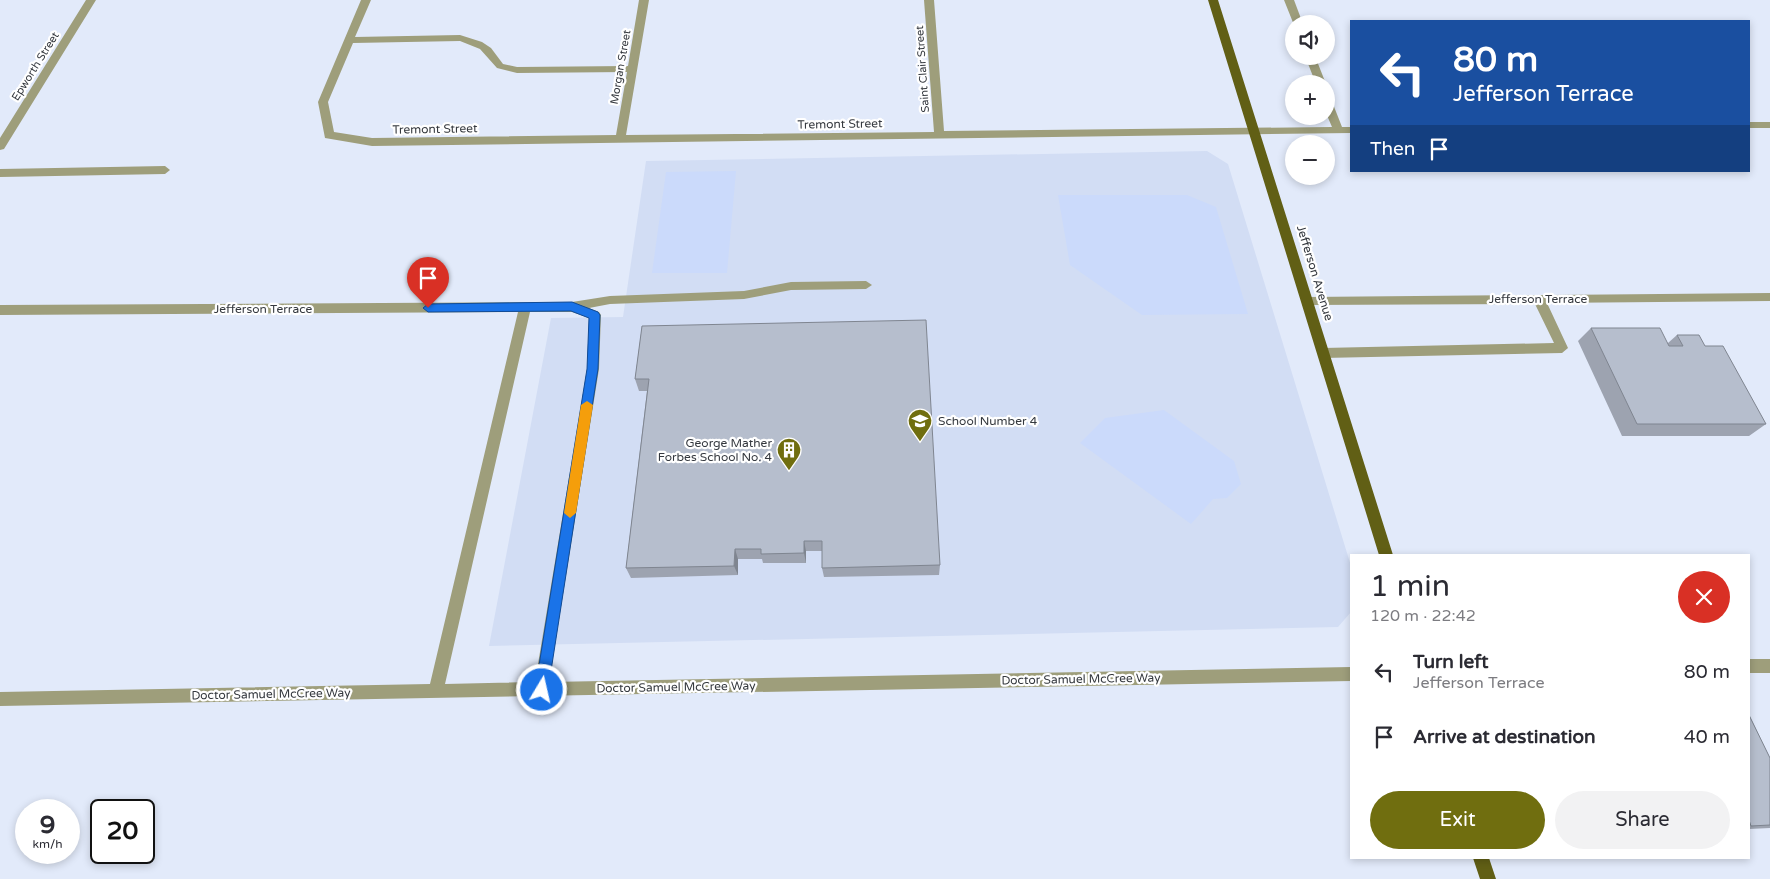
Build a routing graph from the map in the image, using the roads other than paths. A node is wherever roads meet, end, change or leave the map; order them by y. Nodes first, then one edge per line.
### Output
1 (91, 0) edge
2 (366, 0) edge
3 (644, 0) edge
4 (929, 0) edge
5 (1213, 0) edge
6 (1289, 0) edge
7 (1295, 15) edge
8 (349, 40) junction
9 (632, 69) junction
10 (1335, 122) edge
11 (1750, 125) edge
12 (1770, 125) edge
13 (1338, 130) junction
14 (1350, 130) edge
15 (1254, 131) junction
16 (939, 136) junction
17 (620, 139) junction
18 (0, 146) edge
19 (164, 170) dead end
20 (0, 173) edge
21 (866, 285) dead end
22 (1770, 297) edge
23 (1539, 299) junction
24 (1307, 301) junction
25 (572, 306) junction
26 (526, 307) junction
27 (0, 310) edge
28 (1323, 353) junction
29 (1386, 554) edge
30 (1750, 666) edge
31 (1770, 666) edge
32 (1350, 674) edge
33 (542, 690) junction
34 (436, 691) junction
35 (0, 700) edge
36 (1481, 859) edge
37 (1488, 879) edge

1 - 18 street, Epworth Street
2 - 8 street
3 - 9 street, Morgan Street
4 - 16 street, Saint Clair Street
5 - 15 main road, Jefferson Avenue
6 - 7 street
8 - 9 street
8 - 17 street, Tremont Street
9 - 17 street, Morgan Street
10 - 13 street
11 - 12 street
13 - 14 street, Tremont Street
13 - 15 street, Tremont Street
15 - 16 street, Tremont Street
15 - 24 main road, Jefferson Avenue
16 - 17 street, Tremont Street
19 - 20 street
21 - 25 street, Jefferson Terrace
22 - 23 street, Jefferson Terrace
23 - 24 street, Jefferson Terrace
23 - 28 street
24 - 28 main road, Jefferson Avenue
25 - 26 street, Jefferson Terrace
25 - 33 street
26 - 27 street, Jefferson Terrace
26 - 34 street
28 - 29 main road, Jefferson Avenue
30 - 31 street
32 - 33 street, Doctor Samuel McCree Way
33 - 34 street, Doctor Samuel McCree Way
34 - 35 street, Doctor Samuel McCree Way
36 - 37 main road

